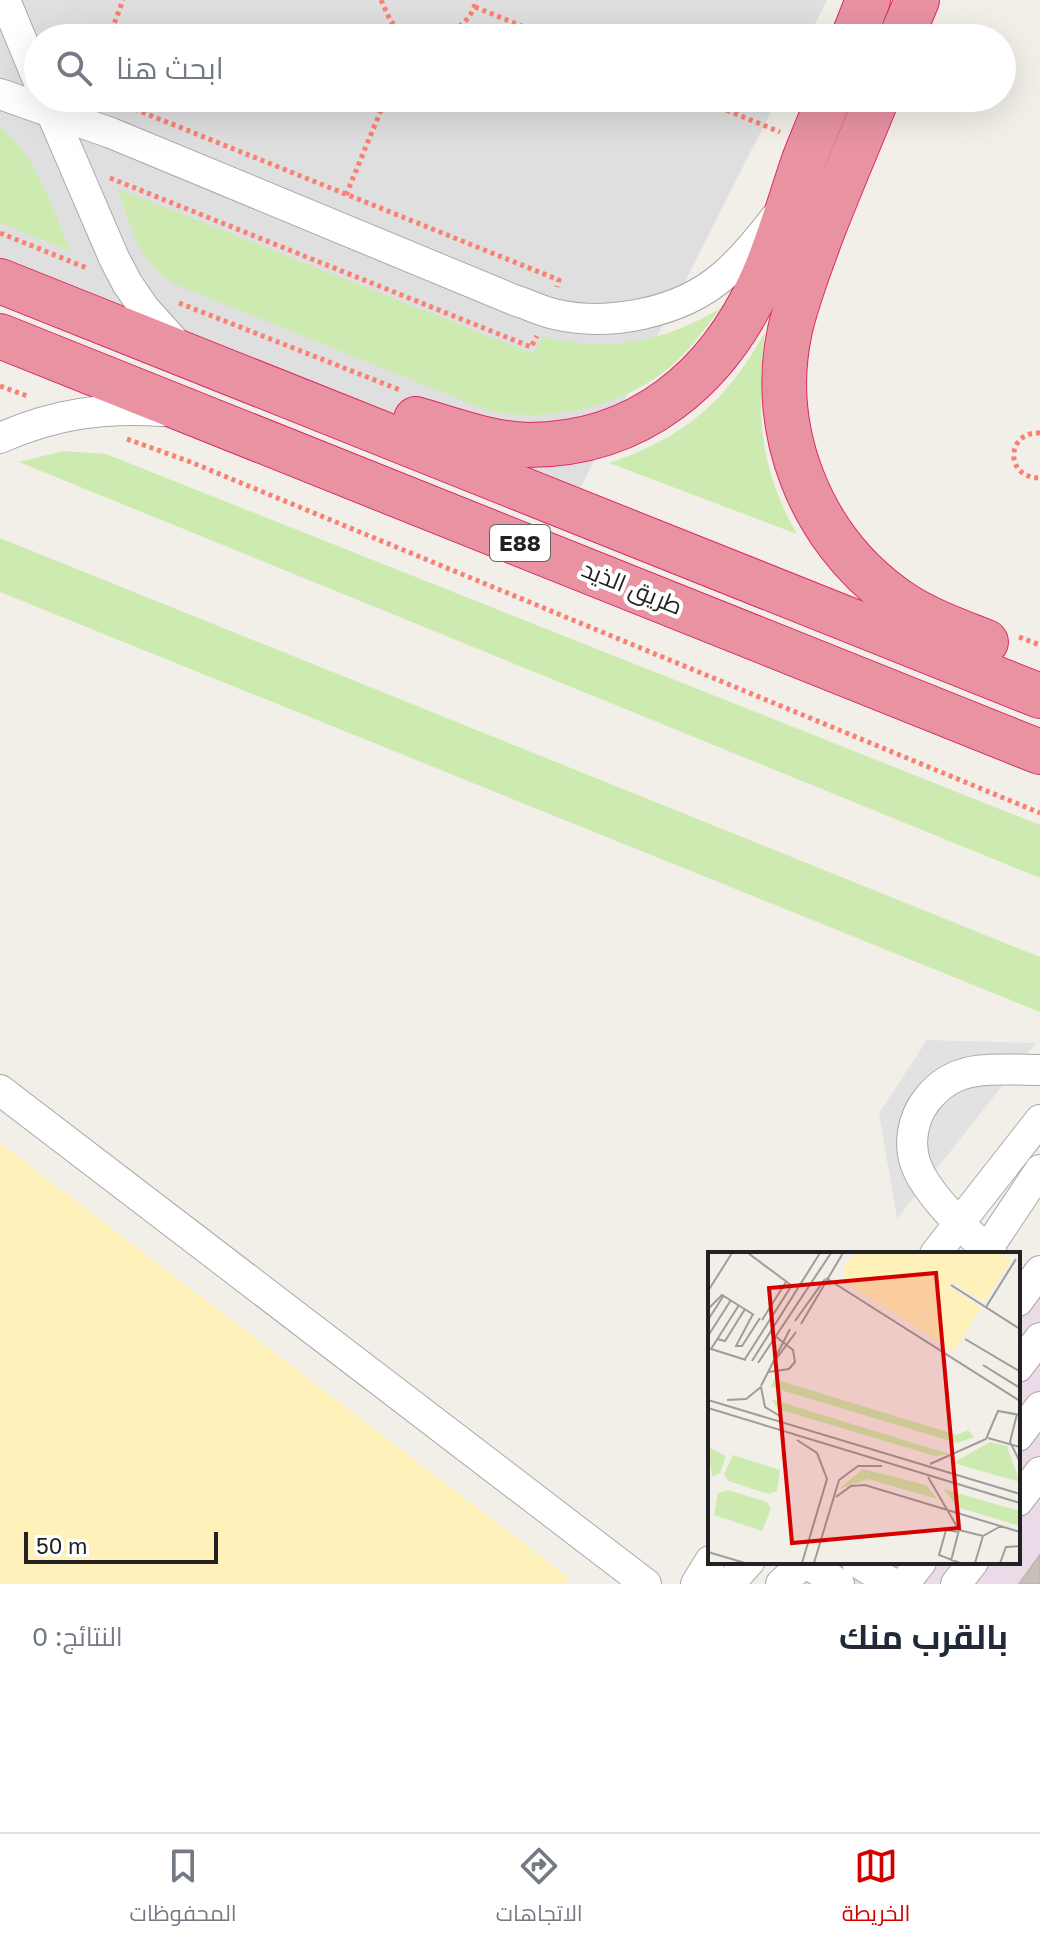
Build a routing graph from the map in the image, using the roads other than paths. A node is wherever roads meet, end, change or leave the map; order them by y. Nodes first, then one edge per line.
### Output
1 (5, 0) edge
2 (868, 0) edge
3 (917, 0) edge
4 (859, 24) edge
5 (907, 24) edge
6 (24, 46) edge
7 (0, 94) edge
8 (24, 100) edge
9 (51, 112) edge
10 (64, 112) edge
11 (824, 112) edge
12 (871, 112) edge
13 (792, 196) junction
14 (0, 281) edge
15 (0, 336) edge
16 (186, 355) junction
17 (282, 393) junction
18 (219, 423) junction
19 (0, 438) edge
20 (709, 619) junction
21 (1025, 649) edge
22 (1040, 696) edge
23 (1040, 752) edge
24 (1040, 784) edge
25 (1040, 1070) edge
26 (0, 1090) edge
27 (1040, 1120) edge
28 (1040, 1170) edge
29 (959, 1224) junction
30 (937, 1252) edge
31 (987, 1252) edge
32 (989, 1252) edge
33 (1040, 1338) edge
34 (1020, 1364) edge
35 (1040, 1407) edge
36 (1020, 1433) edge
37 (1040, 1472) edge
38 (1020, 1498) edge
39 (708, 1564) edge
40 (747, 1564) edge
41 (805, 1564) edge
42 (810, 1564) edge
43 (919, 1564) edge
44 (971, 1564) edge
45 (863, 1569) edge
46 (646, 1584) edge
47 (696, 1584) edge
48 (729, 1584) edge
49 (781, 1584) edge
50 (839, 1584) edge
51 (893, 1584) edge
52 (904, 1584) edge
53 (956, 1584) edge

1 - 6 street
2 - 4 highway
3 - 5 highway
7 - 8 street
9 - 16 street
10 - 13 street
11 - 13 highway
12 - 21 highway
13 - 17 highway
14 - 16 highway, E88
15 - 18 highway, طريق الذيد / E88
16 - 17 highway, E88
17 - 22 highway, E88
18 - 19 street
18 - 20 highway, طريق الذيد / E88
20 - 23 highway, طريق الذيد / E88
20 - 24 highway
25 - 29 street
26 - 46 street
27 - 29 street
28 - 32 street
29 - 30 street
29 - 31 street
33 - 34 street
35 - 36 street
37 - 38 street
39 - 47 street
40 - 48 street
41 - 49 street
42 - 50 street
43 - 52 street
44 - 53 street
45 - 51 street

